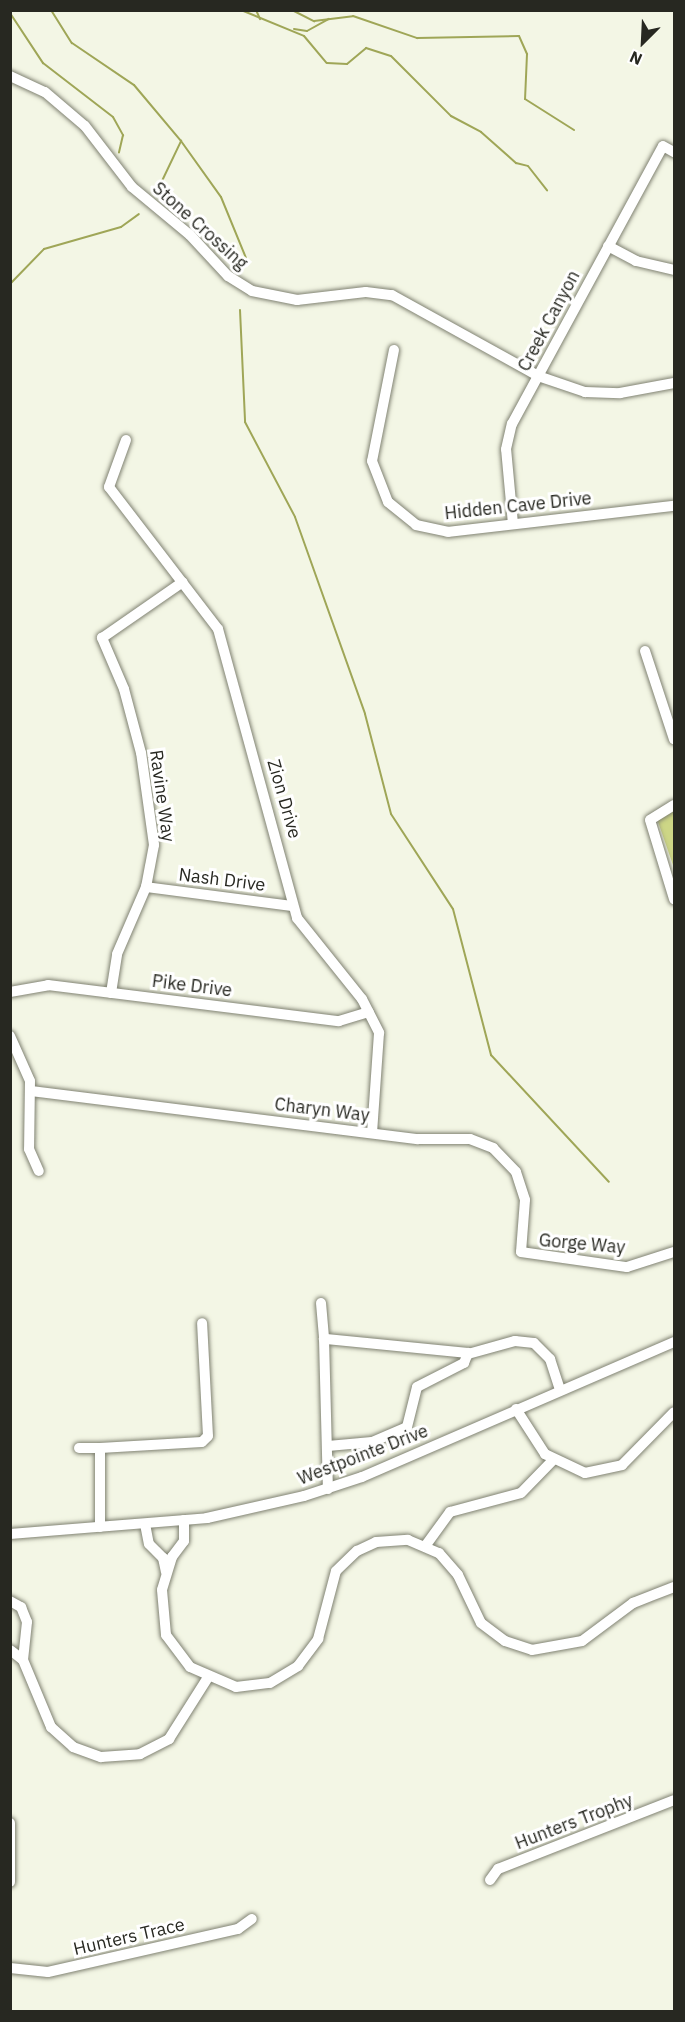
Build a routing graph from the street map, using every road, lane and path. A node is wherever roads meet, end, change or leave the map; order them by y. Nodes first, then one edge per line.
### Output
1 (10, 76) edge
2 (675, 152) edge
3 (608, 246) junction
4 (675, 270) edge
5 (394, 351) dead end
6 (538, 376) junction
7 (675, 383) edge
8 (126, 440) dead end
9 (675, 506) edge
10 (513, 524) junction
11 (183, 582) junction
12 (645, 651) dead end
13 (675, 739) edge
14 (675, 805) edge
15 (146, 887) junction
16 (675, 899) edge
17 (293, 906) junction
18 (10, 992) edge
19 (111, 993) junction
20 (369, 1012) junction
21 (10, 1036) edge
22 (31, 1091) junction
23 (372, 1132) junction
24 (39, 1171) dead end
25 (521, 1252) joint
26 (675, 1252) edge
27 (321, 1303) dead end
28 (202, 1323) dead end
29 (324, 1339) junction
30 (675, 1342) edge
31 (468, 1354) junction
32 (560, 1390) junction
33 (516, 1409) junction
34 (675, 1412) edge
35 (328, 1446) junction
36 (79, 1448) dead end
37 (100, 1448) junction
38 (552, 1461) junction
39 (328, 1489) junction
40 (184, 1520) junction
41 (145, 1524) junction
42 (100, 1527) junction
43 (10, 1534) edge
44 (426, 1545) junction
45 (176, 1553) junction
46 (159, 1554) junction
47 (166, 1573) junction
48 (675, 1587) edge
49 (10, 1601) edge
50 (10, 1650) edge
51 (23, 1660) junction
52 (207, 1679) junction
53 (675, 1800) edge
54 (10, 1823) edge
55 (489, 1880) dead end
56 (10, 1882) edge
57 (252, 1919) dead end
58 (10, 1968) edge

1 - 6 street, Stone Crossing
2 - 3 street, Creek Canyon
3 - 4 street
3 - 6 street, Creek Canyon
5 - 10 street, Hidden Cave Drive
6 - 7 street, Stone Crossing
6 - 10 street, Creek Canyon
8 - 11 street, Zion Drive
9 - 10 street, Hidden Cave Drive
11 - 15 street, Ravine Way
11 - 17 street, Zion Drive
12 - 13 street
14 - 16 street
15 - 17 street, Nash Drive
15 - 19 street, Ravine Way
17 - 20 street, Zion Drive
18 - 19 street, Pike Drive
19 - 20 street, Pike Drive
20 - 23 street, Zion Drive
21 - 22 street
22 - 23 street, Charyn Way
22 - 24 street
23 - 25 street, Charyn Way
25 - 26 street, Gorge Way
27 - 29 street
28 - 37 street
29 - 31 street
29 - 35 street
30 - 32 street, Westpointe Drive
31 - 32 street
31 - 35 street
32 - 33 street, Westpointe Drive
33 - 38 street
33 - 39 street, Westpointe Drive
34 - 38 street
35 - 39 street
36 - 37 street
37 - 42 street
38 - 44 street
39 - 40 street, Westpointe Drive
40 - 41 street, Westpointe Drive
40 - 45 street
41 - 42 street, Westpointe Drive
41 - 46 street
42 - 43 street, Westpointe Drive
44 - 48 street
44 - 52 street
45 - 46 street
45 - 47 street
46 - 47 street
47 - 52 street
49 - 51 street
50 - 51 street
51 - 52 street
53 - 55 street, Hunters Trophy
54 - 56 street
57 - 58 street, Hunters Trace

